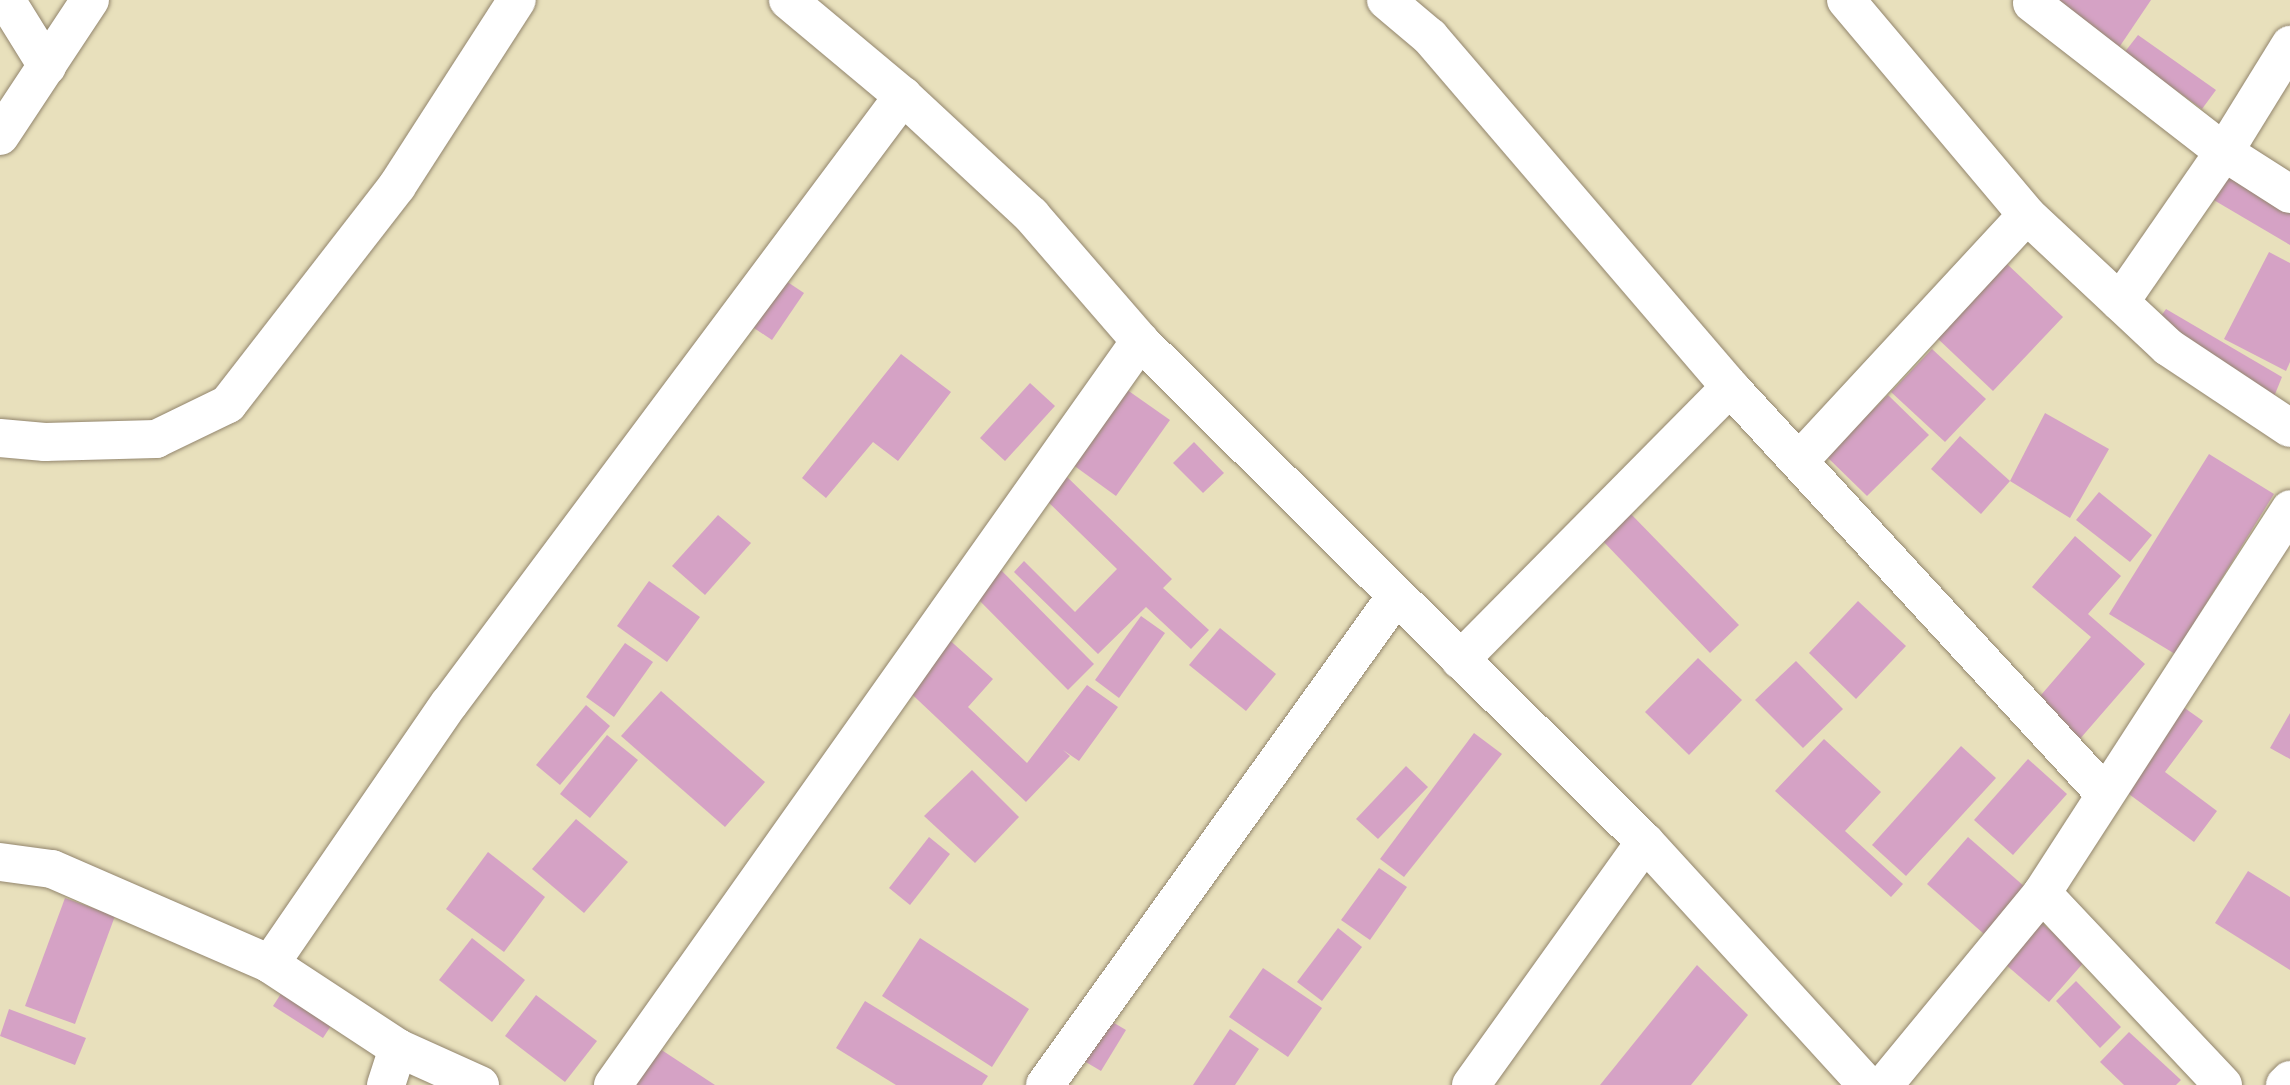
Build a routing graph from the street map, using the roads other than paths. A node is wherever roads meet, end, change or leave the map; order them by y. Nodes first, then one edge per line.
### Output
1 (6, 0) edge
2 (90, 0) edge
3 (517, 0) edge
4 (788, 0) edge
5 (1386, 0) edge
6 (1846, 0) edge
7 (2032, 3) dead end
8 (2290, 45) edge
9 (47, 66) junction
10 (903, 96) junction
11 (0, 136) edge
12 (2224, 152) junction
13 (2290, 194) edge
14 (2027, 215) junction
15 (2120, 302) junction
16 (1140, 341) junction
17 (1730, 387) junction
18 (2290, 428) edge
19 (0, 438) edge
20 (1799, 461) junction
21 (2290, 509) edge
22 (1396, 596) junction
23 (1460, 660) junction
24 (2104, 793) junction
25 (1645, 842) junction
26 (0, 862) edge
27 (2042, 893) junction
28 (270, 964) junction
29 (398, 1048) junction
30 (2290, 1080) edge
31 (386, 1085) edge
32 (480, 1085) edge
33 (613, 1085) edge
34 (1045, 1085) edge
35 (1471, 1085) edge
36 (1867, 1085) edge
37 (1884, 1085) edge
38 (2223, 1085) edge
39 (2285, 1085) edge

1 - 9 street
2 - 9 street
3 - 19 street
4 - 10 street
5 - 17 street
6 - 14 street
7 - 12 street
8 - 12 street
9 - 11 street
10 - 16 street
10 - 28 street
12 - 13 street
12 - 15 street
14 - 15 street
14 - 20 street
15 - 18 street
16 - 22 street
16 - 33 street
17 - 20 street
17 - 23 street
20 - 24 street
21 - 24 street
22 - 23 street
22 - 34 street
23 - 25 street
24 - 27 street
25 - 35 street
25 - 36 street
26 - 28 street
27 - 37 street
27 - 38 street
28 - 29 street
29 - 31 street
29 - 32 street
30 - 39 street

